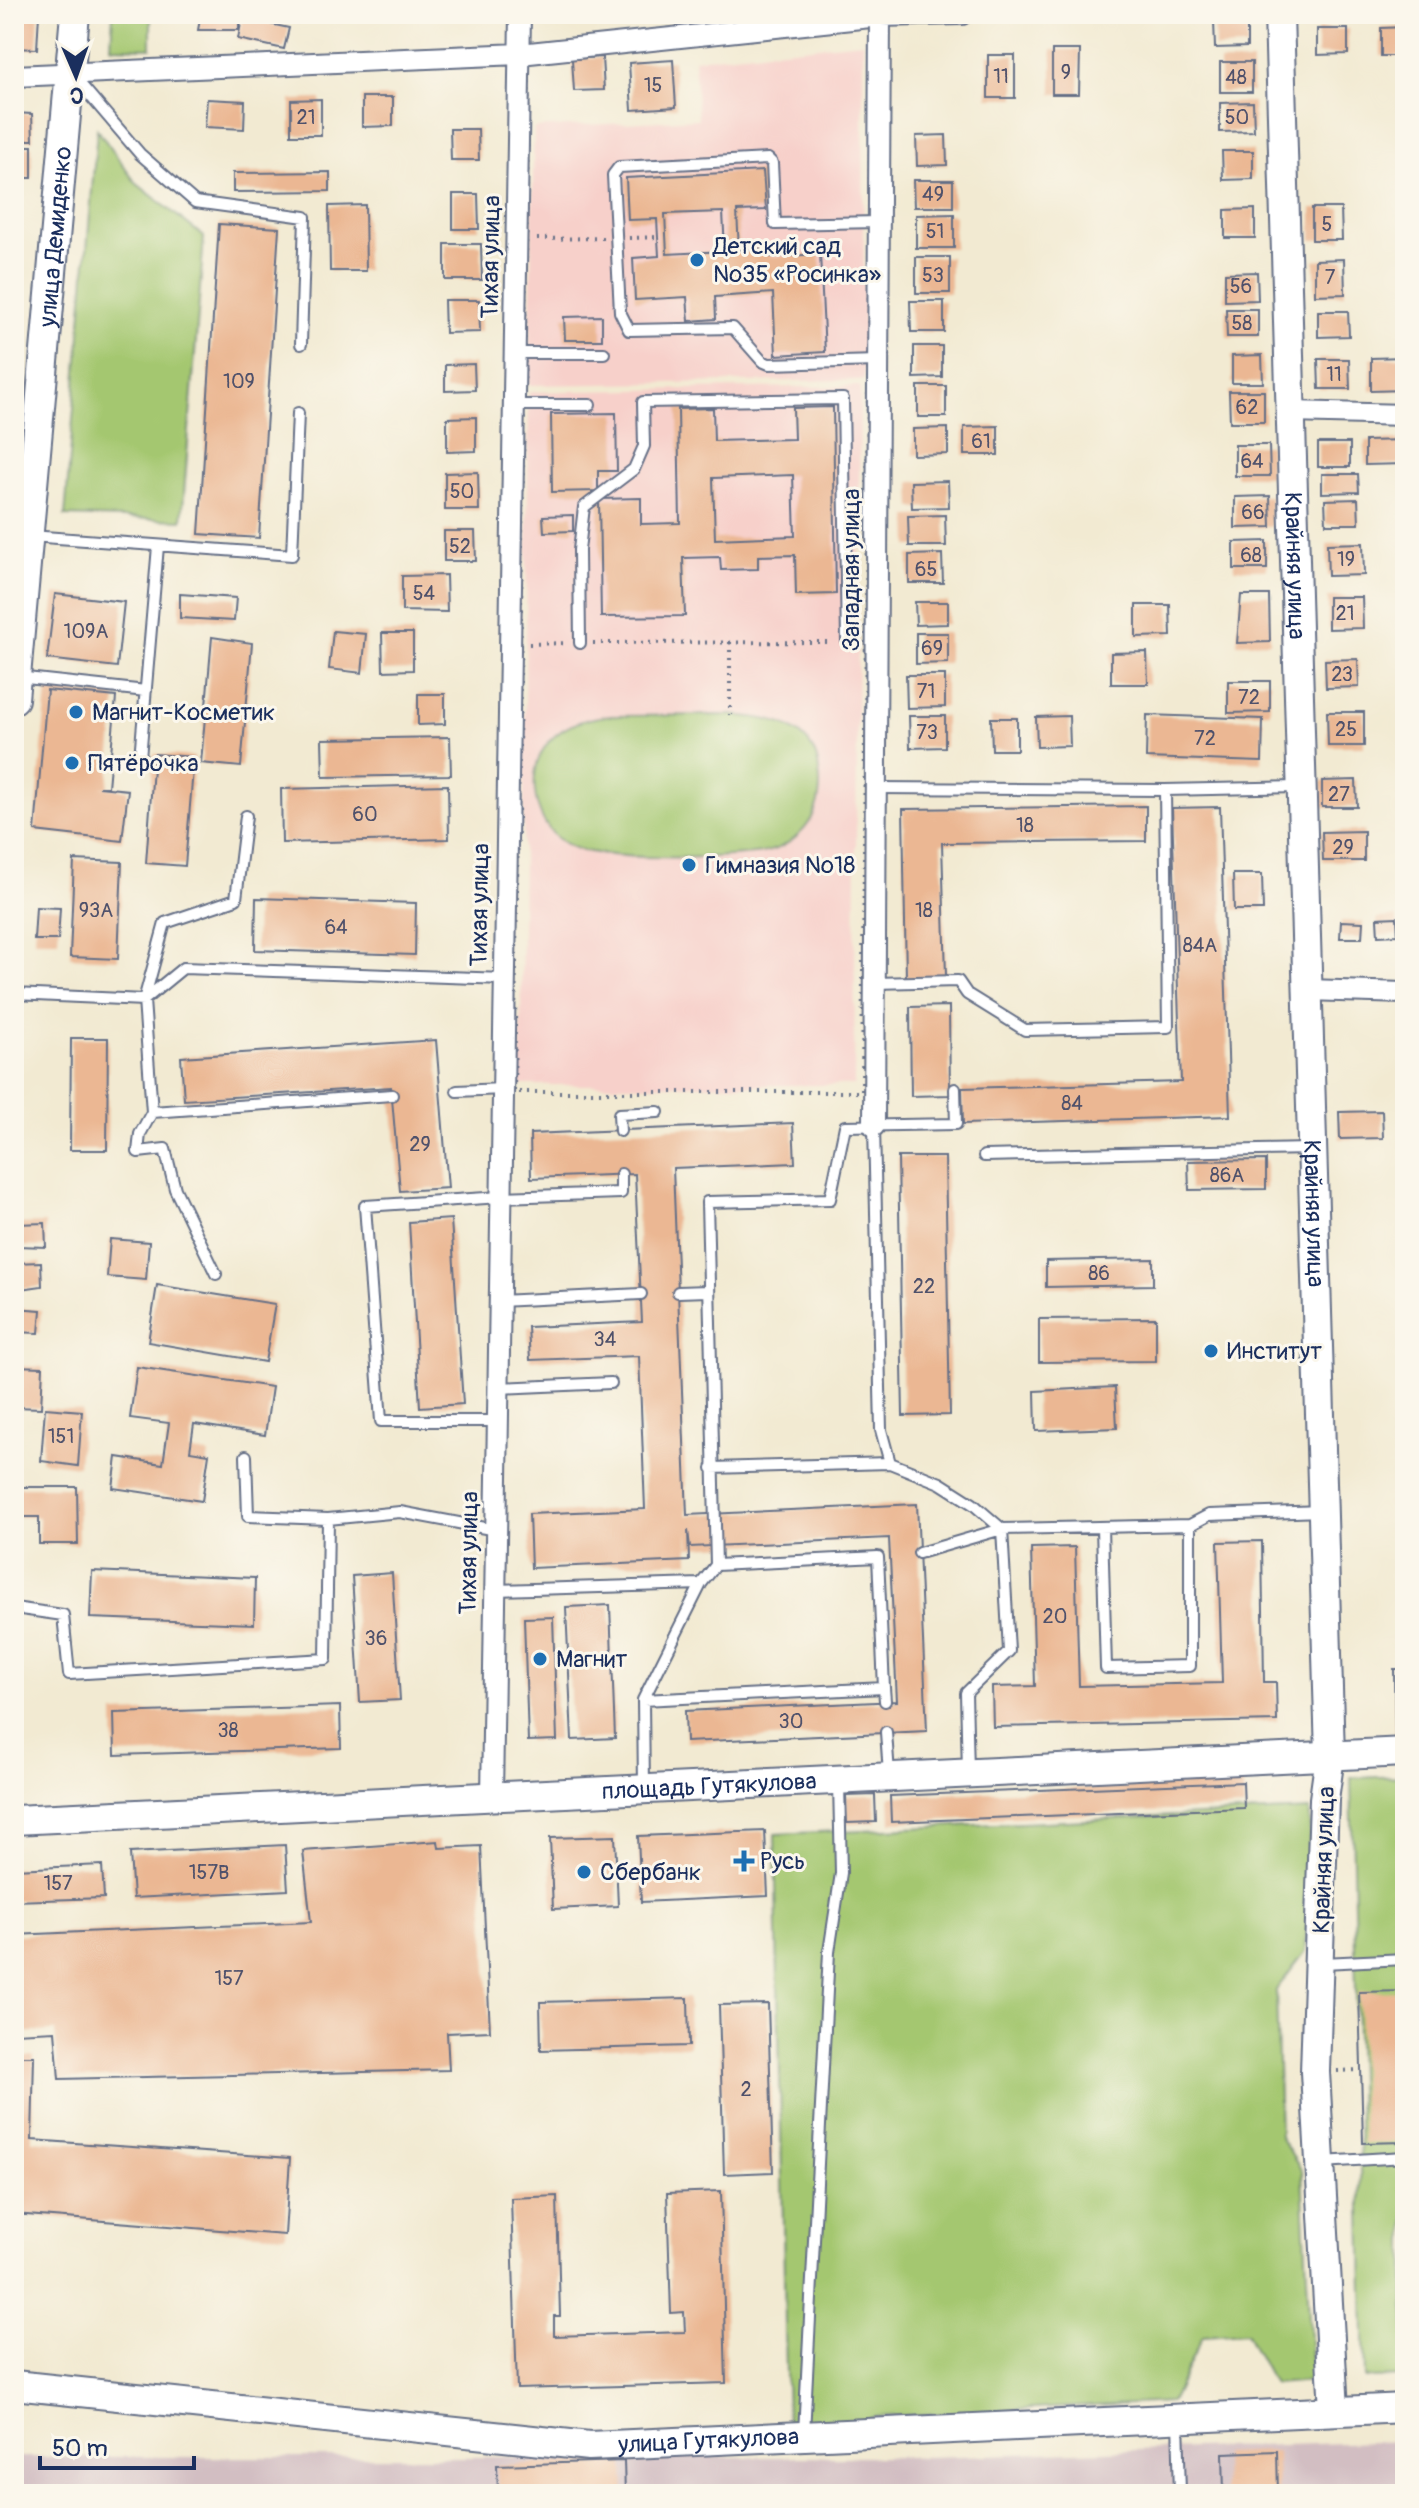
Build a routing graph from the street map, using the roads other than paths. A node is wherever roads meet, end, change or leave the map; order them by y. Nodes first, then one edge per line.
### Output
1 (75, 14) edge
2 (520, 14) edge
3 (962, 14) edge
4 (1279, 14) edge
5 (880, 15) edge
6 (520, 54) junction
7 (71, 73) junction
8 (14, 76) edge
9 (879, 222) junction
10 (301, 344) dead end
11 (515, 353) junction
12 (604, 353) dead end
13 (878, 361) junction
14 (514, 405) junction
15 (590, 405) dead end
16 (1291, 412) junction
17 (298, 413) dead end
18 (1405, 415) edge
19 (28, 536) junction
20 (158, 546) junction
21 (847, 642) road end
22 (580, 643) road end
23 (15, 688) edge
24 (146, 691) junction
25 (140, 758) dead end
26 (1301, 787) junction
27 (874, 788) junction
28 (1165, 790) junction
29 (246, 816) dead end
30 (505, 979) junction
31 (874, 983) junction
32 (1307, 990) junction
33 (1405, 993) edge
34 (14, 994) edge
35 (144, 1000) junction
36 (955, 1089) dead end
37 (509, 1090) junction
38 (457, 1091) dead end
39 (392, 1095) dead end
40 (152, 1112) junction
41 (658, 1112) dead end
42 (874, 1126) junction
43 (620, 1131) dead end
44 (1312, 1148) junction
45 (984, 1156) dead end
46 (621, 1174) dead end
47 (501, 1197) junction
48 (216, 1274) dead end
49 (708, 1291) junction
50 (678, 1292) dead end
51 (641, 1294) dead end
52 (499, 1301) junction
53 (611, 1383) dead end
54 (499, 1388) junction
55 (498, 1421) junction
56 (246, 1456) dead end
57 (890, 1463) junction
58 (712, 1468) junction
59 (1323, 1511) junction
60 (328, 1519) junction
61 (1190, 1525) junction
62 (1102, 1527) junction
63 (1002, 1529) junction
64 (496, 1530) junction
65 (919, 1553) dead end
66 (890, 1555) dead end
67 (878, 1557) junction
68 (716, 1565) junction
69 (701, 1584) junction
70 (495, 1590) junction
71 (14, 1608) edge
72 (884, 1688) junction
73 (643, 1700) junction
74 (885, 1701) dead end
75 (886, 1732) dead end
76 (1405, 1752) edge
77 (1330, 1756) junction
78 (968, 1773) junction
79 (889, 1777) junction
80 (839, 1780) junction
81 (645, 1789) junction
82 (492, 1796) junction
83 (14, 1820) edge
84 (1405, 1959) edge
85 (1321, 1963) junction
86 (1405, 2157) edge
87 (1320, 2163) junction
88 (14, 2385) edge
89 (1405, 2408) edge
90 (1334, 2410) junction
91 (1178, 2417) junction
92 (804, 2435) junction
93 (1180, 2494) edge

1 - 7 street, улица Демиденко
2 - 6 street, Тихая улица
3 - 5 street
4 - 16 street, Крайняя улица
5 - 6 street
5 - 9 street, Западная улица
6 - 7 street
6 - 11 street, Тихая улица
7 - 8 street
7 - 10 lane
7 - 19 street, улица Демиденко
9 - 13 street, Западная улица
9 - 13 lane
11 - 12 lane
11 - 14 street, Тихая улица
13 - 27 street, Западная улица
14 - 15 lane
14 - 30 street, Тихая улица
16 - 18 street
16 - 26 street, Крайняя улица
17 - 20 lane
19 - 20 lane
19 - 23 street, улица Демиденко
20 - 24 lane
21 - 22 lane
23 - 24 lane
24 - 25 lane
26 - 28 lane
26 - 32 street, Крайняя улица
27 - 28 lane
27 - 31 street, Западная улица
28 - 31 lane
29 - 35 lane
30 - 35 lane
30 - 37 street, Тихая улица
31 - 42 street, Западная улица
32 - 33 street
32 - 44 street, Крайняя улица
34 - 35 lane
35 - 40 lane
36 - 42 lane
37 - 38 lane
37 - 47 street, Тихая улица
39 - 40 lane
40 - 48 lane
41 - 43 lane
42 - 49 lane
42 - 57 lane
44 - 45 lane
44 - 59 street, Крайняя улица
46 - 47 lane
47 - 52 street, Тихая улица
47 - 55 lane
49 - 50 lane
49 - 58 lane
51 - 52 lane
52 - 54 street, Тихая улица
53 - 54 lane
54 - 55 street, Тихая улица
55 - 64 street, Тихая улица
56 - 60 lane
57 - 58 lane
57 - 63 lane
58 - 68 lane
59 - 61 lane
59 - 77 street, Крайняя улица
60 - 64 lane
60 - 71 lane
61 - 62 lane
61 - 62 lane
62 - 63 lane
63 - 65 lane
63 - 78 lane
64 - 70 street, Тихая улица
66 - 67 lane
67 - 68 lane
67 - 72 lane
68 - 69 lane
69 - 70 lane
69 - 73 lane
70 - 82 street, Тихая улица
72 - 73 lane
72 - 74 lane
73 - 81 lane
75 - 79 lane
76 - 77 street, площадь Гутякулова
77 - 78 street, площадь Гутякулова
77 - 85 street, Крайняя улица
78 - 79 street, площадь Гутякулова
79 - 80 street, площадь Гутякулова
80 - 81 street, площадь Гутякулова
80 - 92 lane
81 - 82 street, площадь Гутякулова
82 - 83 street, площадь Гутякулова
84 - 85 lane
85 - 87 street, Крайняя улица
86 - 87 lane
87 - 90 street, Крайняя улица
88 - 92 street, улица Гутякулова
89 - 90 street, улица Гутякулова
90 - 91 street, улица Гутякулова
91 - 92 street, улица Гутякулова
91 - 93 lane

